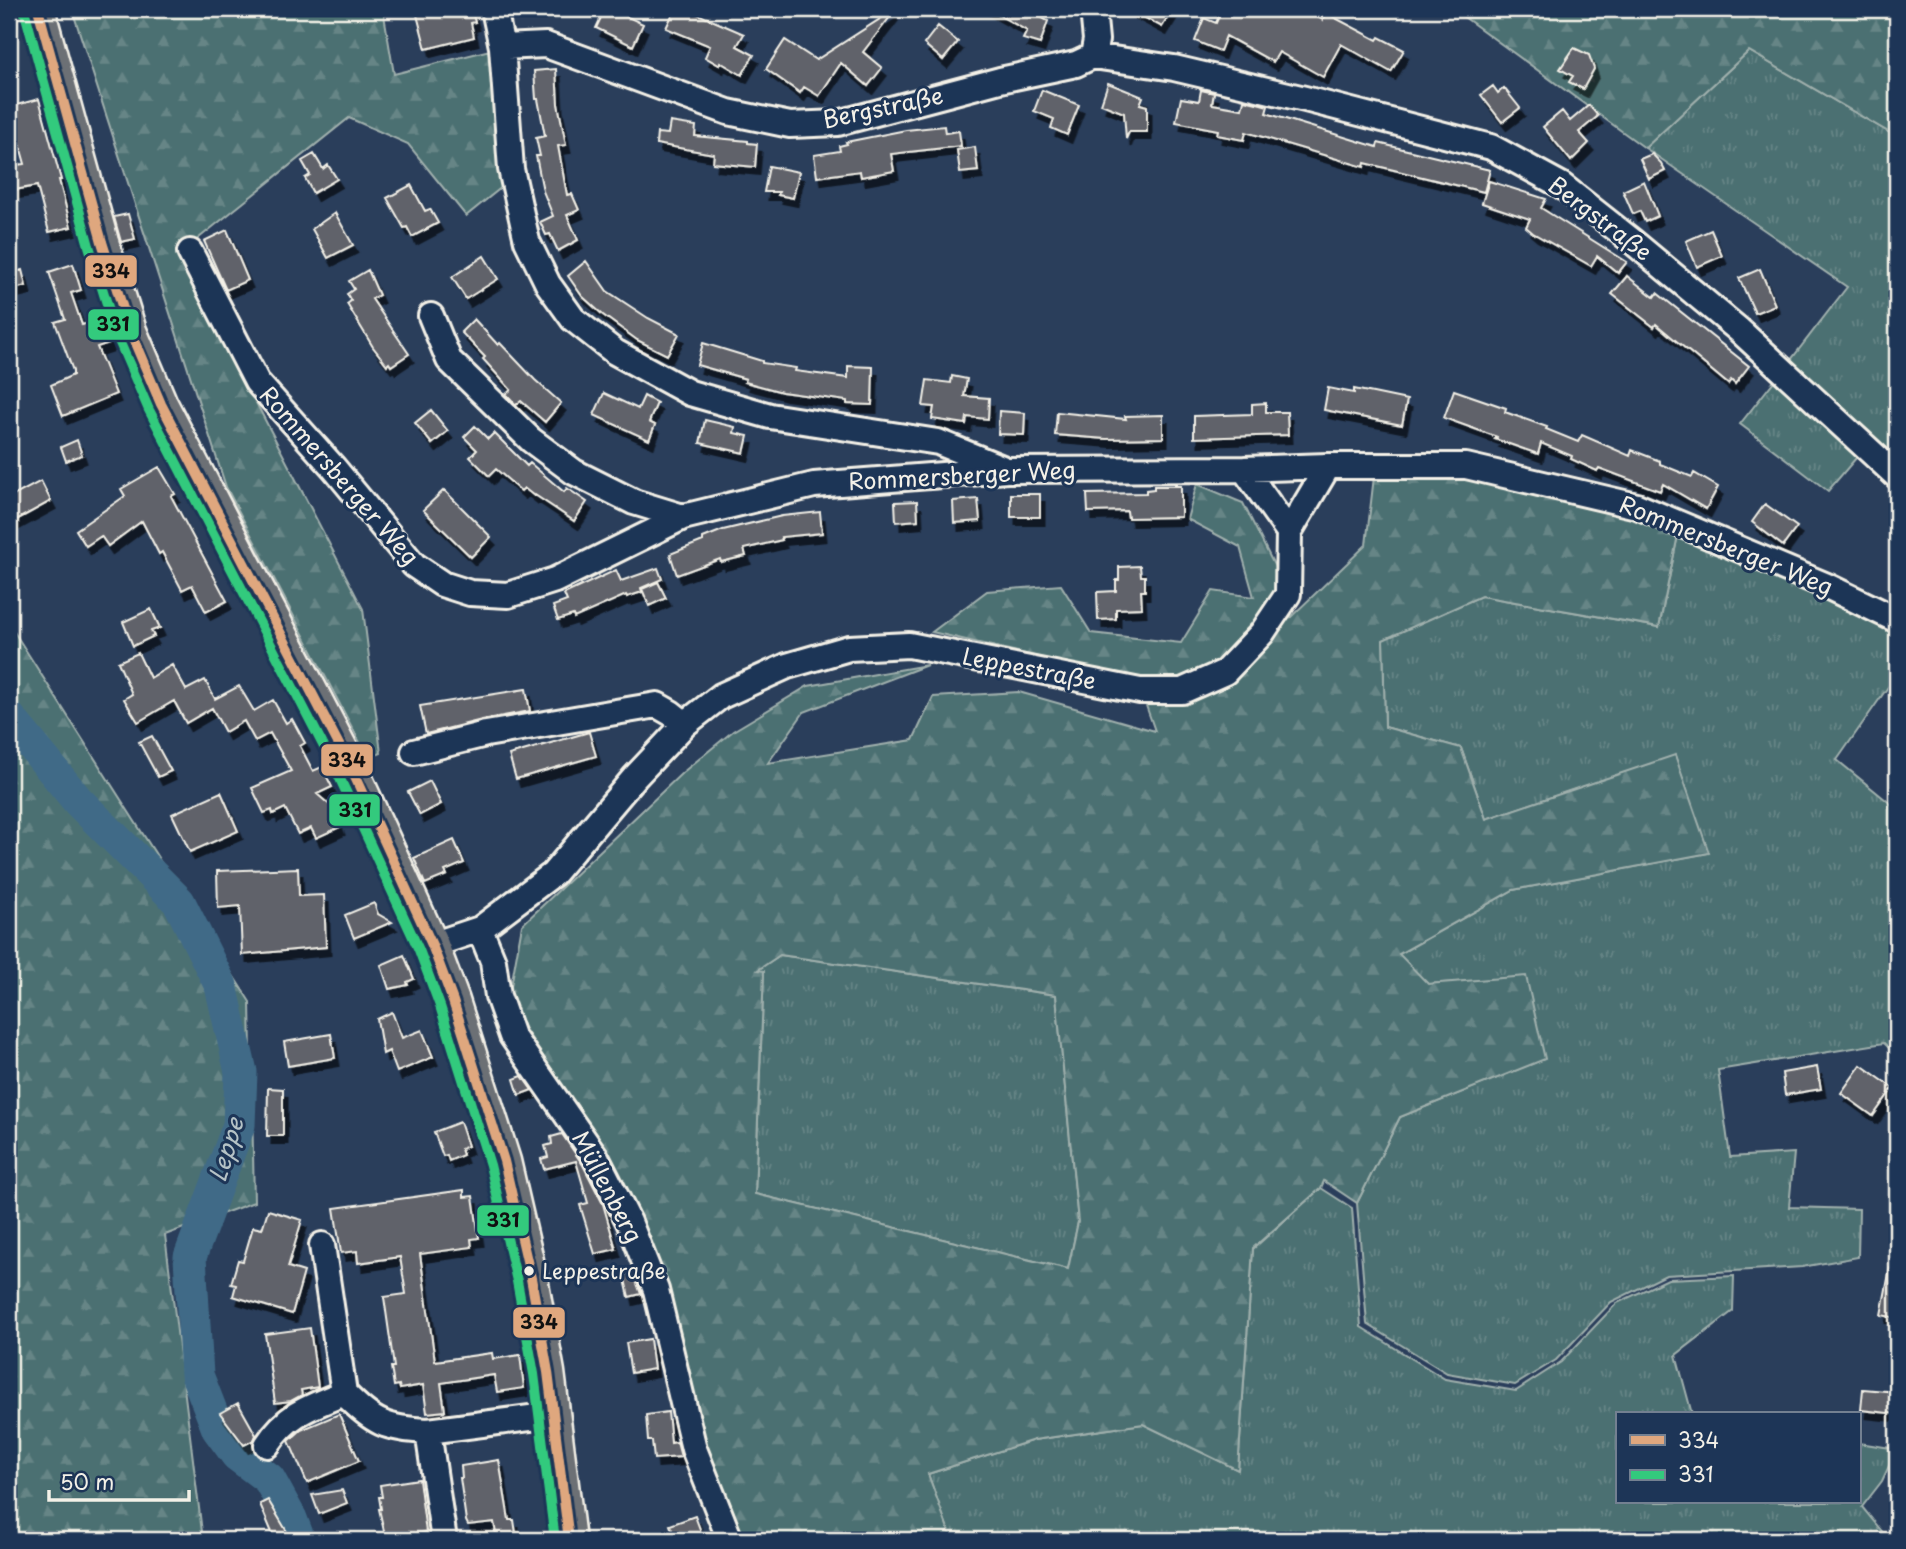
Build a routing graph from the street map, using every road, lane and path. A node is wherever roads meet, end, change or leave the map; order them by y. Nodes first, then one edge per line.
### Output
1 (38, 9) edge
2 (494, 9) edge
3 (1093, 9) edge
4 (502, 47) junction
5 (1093, 56) junction
6 (190, 252) dead end
7 (431, 316) dead end
8 (1328, 466) junction
9 (1244, 469) junction
10 (1007, 470) junction
11 (1897, 477) edge
12 (683, 517) junction
13 (1289, 532) junction
14 (1897, 620) edge
15 (685, 724) junction
16 (414, 752) dead end
17 (480, 929) junction
18 (432, 945) junction
19 (322, 1245) dead end
20 (344, 1393) junction
21 (554, 1415) junction
22 (428, 1432) junction
23 (267, 1445) dead end
24 (444, 1540) edge
25 (569, 1540) edge
26 (730, 1540) edge

1 - 18 main road
2 - 4 street
3 - 5 street
4 - 5 street, Bergstraße
4 - 10 street
5 - 11 street, Bergstraße
6 - 12 street, Rommersberger Weg
7 - 12 street
8 - 9 street, Rommersberger Weg
8 - 13 street, Leppestraße
8 - 14 street, Rommersberger Weg
9 - 10 street, Rommersberger Weg
9 - 13 street
10 - 12 street, Rommersberger Weg
13 - 15 street, Leppestraße
15 - 16 street
15 - 17 street, Leppestraße
17 - 18 street, Leppestraße
17 - 26 street, Müllenberg
18 - 21 main road
19 - 20 street
20 - 22 street
20 - 23 street
21 - 22 street
21 - 25 main road
22 - 24 street

